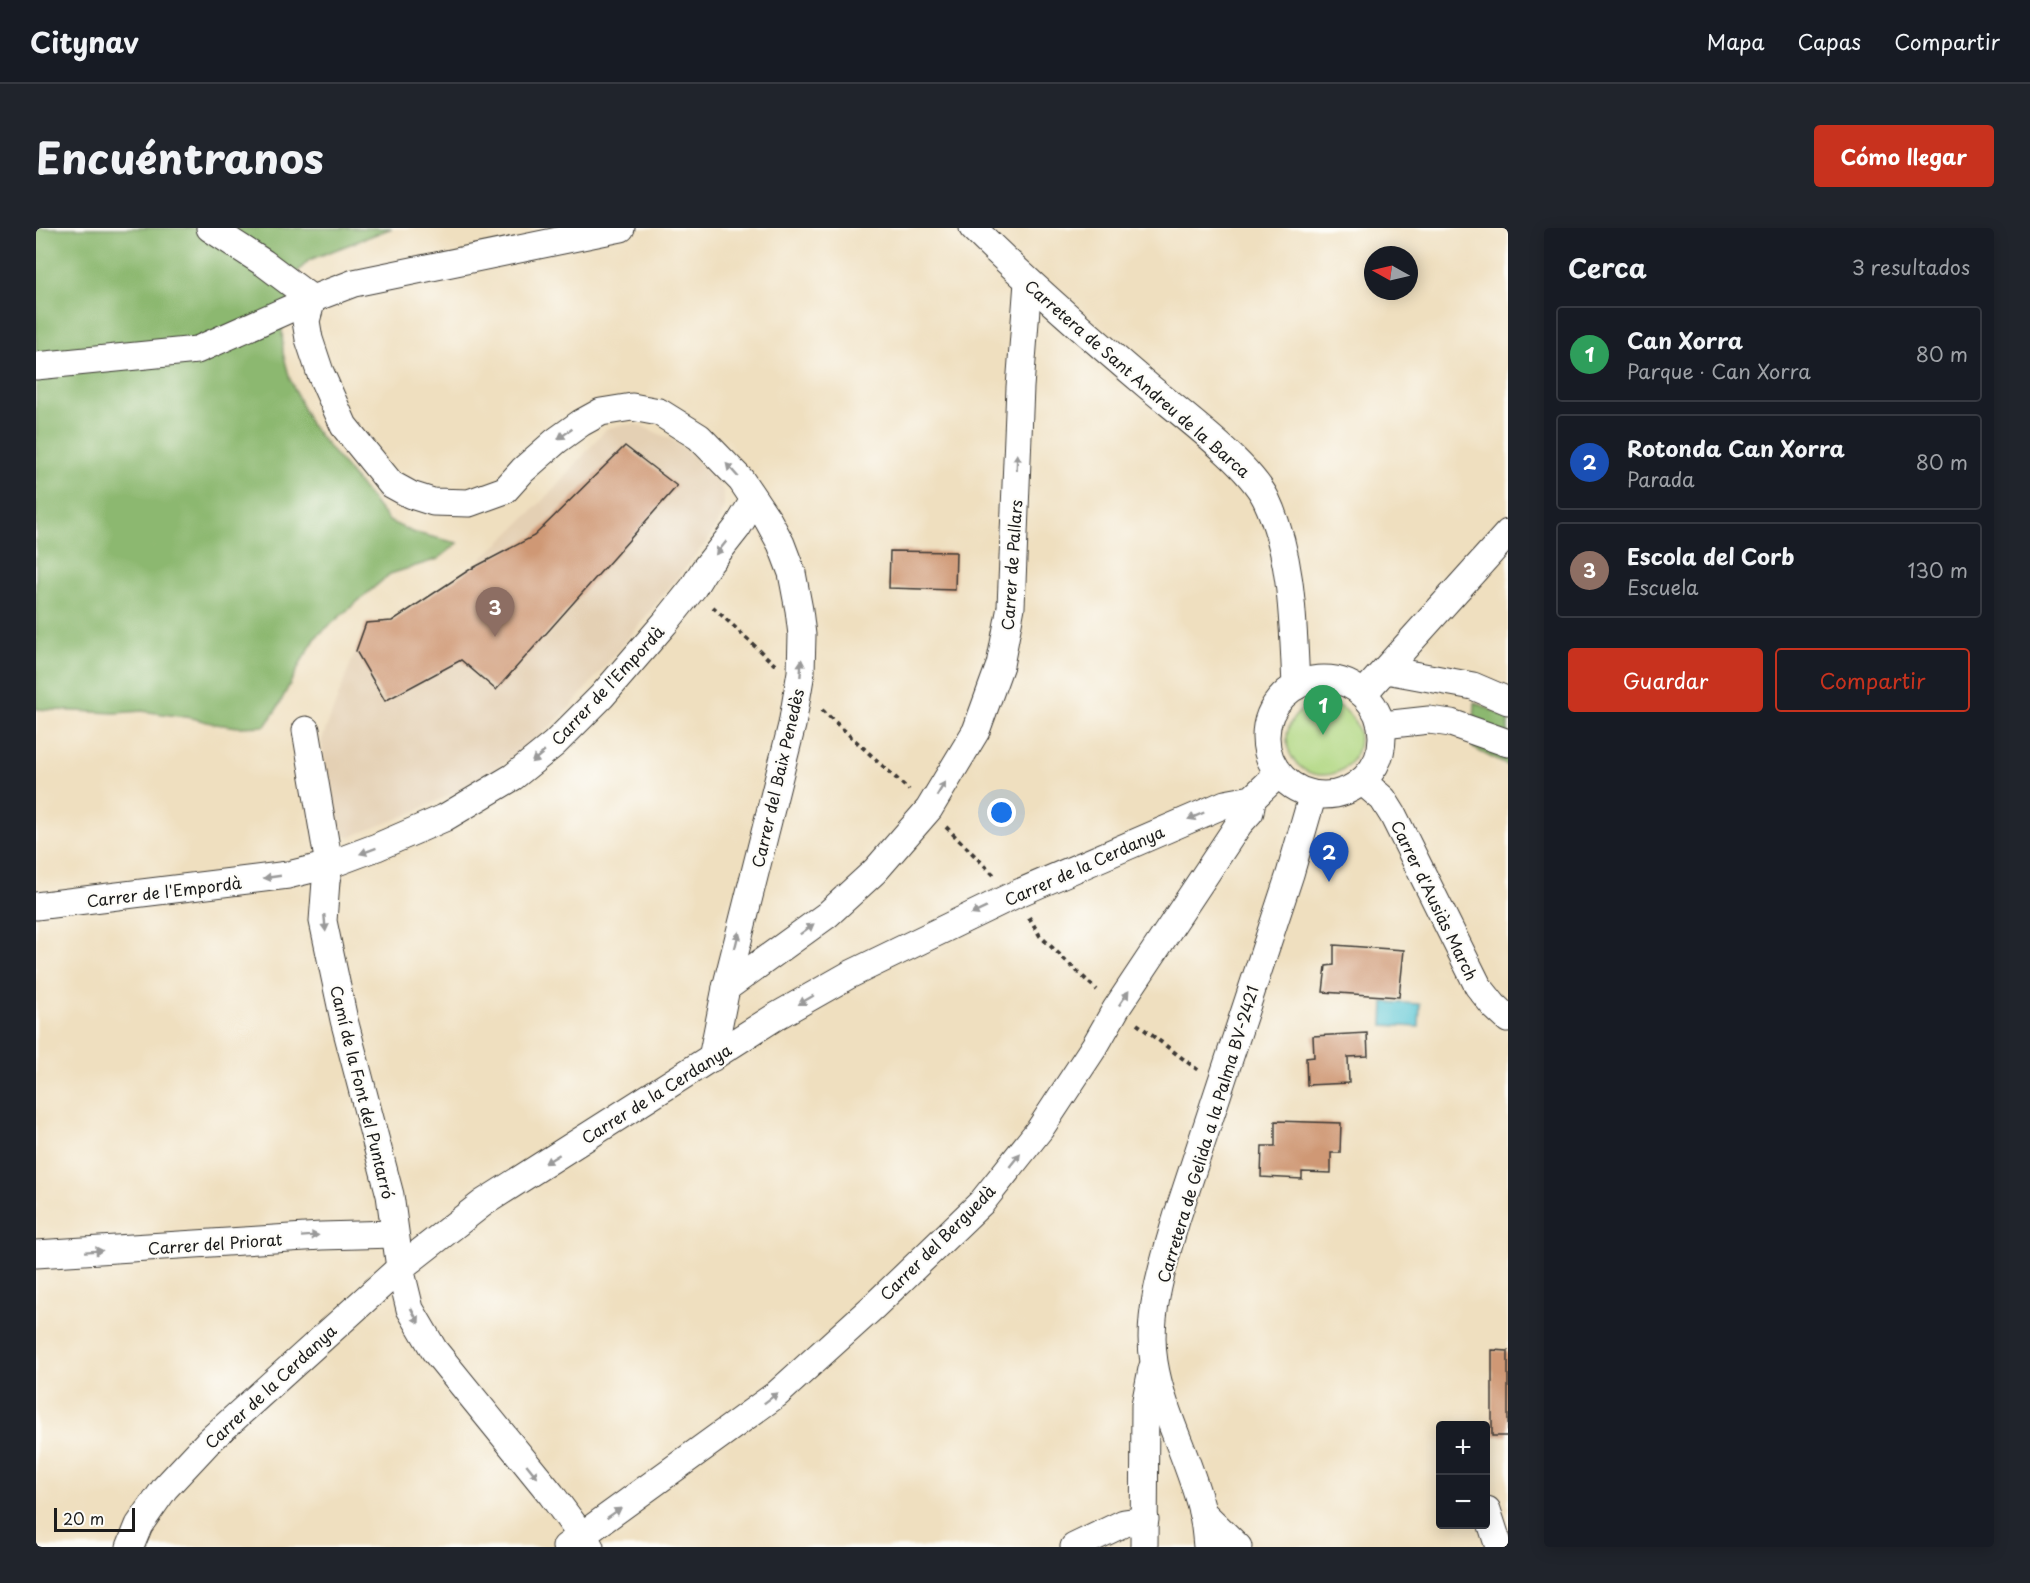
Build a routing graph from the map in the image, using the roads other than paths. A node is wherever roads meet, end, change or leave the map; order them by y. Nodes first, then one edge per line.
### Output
1 (210, 228) edge
2 (621, 228) edge
3 (973, 228) edge
4 (1028, 282) junction
5 (312, 299) junction
6 (36, 366) edge
7 (754, 500) junction
8 (1508, 533) edge
9 (1386, 669) junction
10 (1296, 686) junction
11 (1364, 693) junction
12 (1508, 701) edge
13 (1383, 724) junction
14 (306, 729) dead end
15 (1508, 743) edge
16 (1277, 775) junction
17 (1362, 781) junction
18 (1313, 794) junction
19 (1232, 814) junction
20 (329, 865) junction
21 (36, 906) edge
22 (726, 988) junction
23 (1508, 1019) edge
24 (712, 1058) junction
25 (394, 1234) junction
26 (36, 1254) edge
27 (400, 1268) junction
28 (1154, 1361) junction
29 (1203, 1512) junction
30 (1490, 1519) edge
31 (1145, 1520) junction
32 (579, 1543) edge
33 (130, 1547) edge
34 (1074, 1547) edge
35 (1144, 1547) edge
36 (1207, 1547) edge
37 (1238, 1547) edge
38 (1499, 1547) edge

1 - 5 street
2 - 5 street
3 - 4 street, Carretera de Sant Andreu de la Barca
4 - 10 street, Carretera de Sant Andreu de la Barca
22 -> 4 street, Carrer de Pallars
5 - 6 street
7 -> 5 street, Carrer del Baix Penedès
7 -> 20 street, Carrer de l'Empordà
22 -> 7 street, Carrer del Baix Penedès
8 - 9 street
9 - 11 street
9 - 12 street
10 - 11 street
10 - 16 street
11 - 13 street
13 - 15 street
13 - 17 street
14 - 20 street, Camí de la Font del Puntarró
16 - 18 street
16 - 19 street, Carrer de la Cerdanya
17 - 18 street
17 - 23 street, Carrer d'Ausiàs March
18 - 28 street, Carretera de Gelida a la Palma BV-2421
19 -> 24 street, Carrer de la Cerdanya
32 -> 19 street, Carrer del Berguedà
20 -> 21 street, Carrer de l'Empordà
20 -> 25 street, Camí de la Font del Puntarró
22 - 24 street, Carrer del Baix Penedès
24 -> 27 street, Carrer de la Cerdanya
26 -> 25 street, Carrer del Priorat
25 - 27 street, Camí de la Font del Puntarró
27 -> 32 street, Camí de la Font del Puntarró
27 - 33 street, Carrer de la Cerdanya
28 - 29 street, Carretera de Gelida a la Palma BV-2421
28 - 31 street
29 - 36 street, Carretera de Gelida a la Palma BV-2421
29 - 37 street
30 - 38 street
31 - 34 street
31 - 35 street

